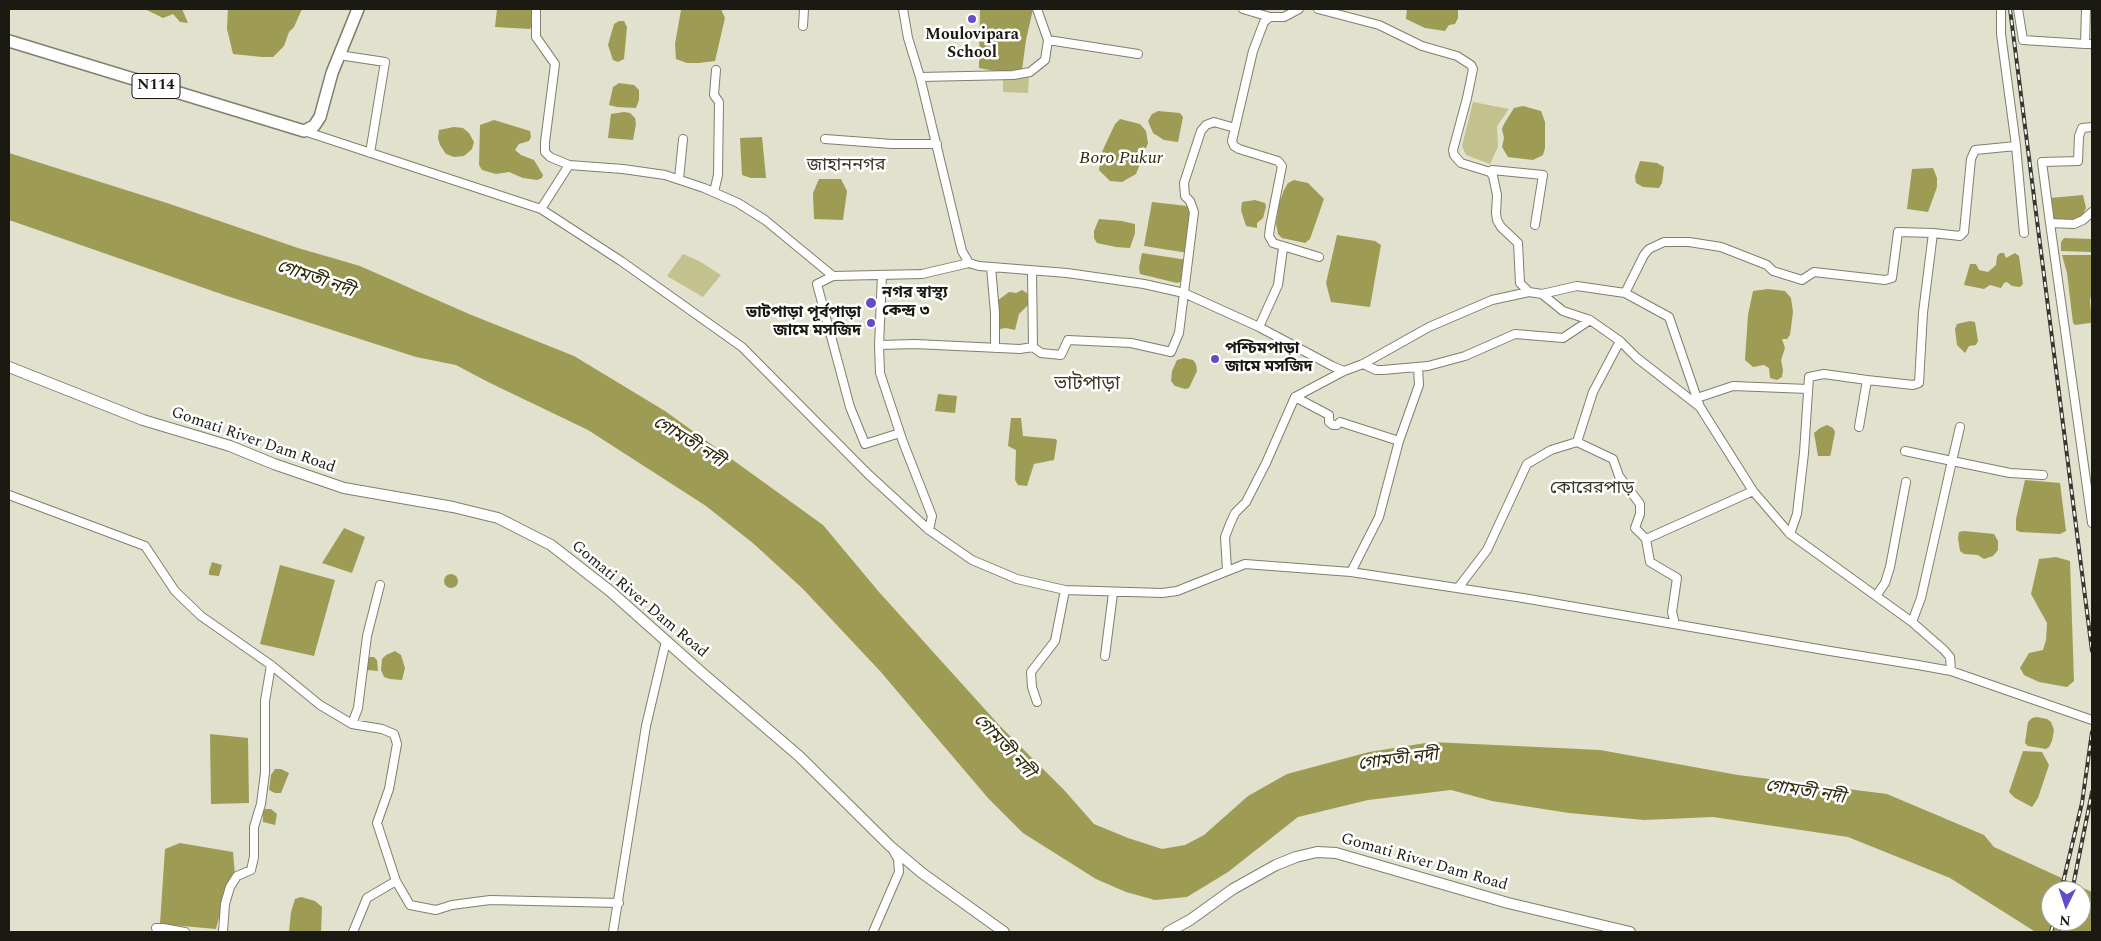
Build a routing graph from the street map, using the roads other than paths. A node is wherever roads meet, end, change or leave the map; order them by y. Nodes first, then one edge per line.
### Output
1 (358, 9) edge
2 (536, 9) edge
3 (804, 9) edge
4 (903, 9) edge
5 (1038, 9) edge
6 (1243, 9) edge
7 (1299, 9) edge
8 (1318, 9) edge
9 (2001, 9) edge
10 (2018, 9) edge
11 (2086, 9) edge
12 (1270, 17) junction
13 (803, 26) dead end
14 (1048, 40) junction
15 (9, 41) edge
16 (2089, 44) edge
17 (1138, 54) dead end
18 (338, 55) junction
19 (716, 70) dead end
20 (920, 77) junction
21 (2092, 127) edge
22 (1235, 128) junction
23 (304, 131) junction
24 (683, 139) dead end
25 (826, 139) dead end
26 (936, 144) junction
27 (2016, 146) junction
28 (370, 153) junction
29 (569, 165) junction
30 (1490, 172) junction
31 (679, 179) junction
32 (714, 192) junction
33 (541, 208) junction
34 (2092, 212) edge
35 (2050, 223) junction
36 (1536, 225) dead end
37 (1933, 233) junction
38 (2024, 233) dead end
39 (1283, 248) junction
40 (1319, 257) dead end
41 (969, 263) junction
42 (991, 267) junction
43 (1032, 271) junction
44 (882, 275) junction
45 (834, 276) junction
46 (1529, 292) junction
47 (1625, 293) junction
48 (1184, 294) junction
49 (1542, 294) junction
50 (1590, 320) junction
51 (1259, 327) junction
52 (1620, 342) junction
53 (879, 345) junction
54 (1034, 347) junction
55 (995, 348) junction
56 (1363, 364) junction
57 (1418, 367) junction
58 (9, 368) edge
59 (1344, 370) junction
60 (1867, 380) junction
61 (1808, 389) junction
62 (1294, 398) junction
63 (1696, 398) junction
64 (1700, 408) junction
65 (1859, 427) dead end
66 (1960, 427) dead end
67 (900, 433) junction
68 (1399, 441) junction
69 (1577, 442) junction
70 (1905, 451) dead end
71 (1952, 461) junction
72 (2043, 475) dead end
73 (1906, 482) dead end
74 (1753, 491) junction
75 (9, 495) edge
76 (2092, 523) edge
77 (929, 530) junction
78 (1790, 534) junction
79 (1646, 539) junction
80 (1227, 570) junction
81 (1351, 572) junction
82 (380, 585) dead end
83 (1458, 588) junction
84 (1065, 590) junction
85 (1113, 592) junction
86 (1876, 596) junction
87 (1912, 622) junction
88 (1675, 624) junction
89 (666, 641) junction
90 (1105, 656) dead end
91 (270, 665) junction
92 (1951, 671) junction
93 (1037, 702) dead end
94 (2092, 720) edge
95 (352, 724) junction
96 (890, 846) junction
97 (396, 881) junction
98 (619, 903) junction
99 (156, 928) dead end
100 (185, 932) edge
101 (223, 932) edge
102 (353, 932) edge
103 (613, 932) edge
104 (873, 932) edge
105 (1004, 932) edge
106 (1168, 932) edge
107 (1630, 932) edge

1 - 18 highway
2 - 29 street
3 - 13 street
4 - 20 street
5 - 14 street
6 - 12 street
7 - 12 street
8 - 30 street
9 - 27 street
10 - 16 street
11 - 16 street
12 - 22 street
14 - 17 street
14 - 20 street
15 - 23 highway, N114
18 - 23 highway
18 - 28 street
19 - 32 street
20 - 26 street
21 - 35 street
22 - 39 street
22 - 48 street
23 - 28 street
24 - 31 street
25 - 26 street
26 - 41 street
27 - 37 street
27 - 38 street
28 - 33 street
29 - 31 street
29 - 33 street
30 - 36 street
30 - 46 street
31 - 32 street
32 - 45 street
33 - 77 street
34 - 35 street
35 - 76 street
37 - 47 street
37 - 60 street
39 - 40 street
39 - 51 street
41 - 42 street
41 - 44 street
42 - 43 street
42 - 55 street
43 - 48 street
43 - 54 street
44 - 45 street
44 - 53 street
45 - 67 street
46 - 49 street
46 - 56 street
47 - 49 street
47 - 63 street
48 - 51 street
48 - 54 street
49 - 50 street
50 - 52 street
50 - 57 street
51 - 59 street
52 - 64 street
52 - 69 street
53 - 55 street
53 - 67 street
54 - 55 street
56 - 57 street
56 - 59 street
57 - 68 street
58 - 89 main road, Gomati River Dam Road
59 - 62 street
60 - 61 street
60 - 65 street
61 - 63 street
61 - 78 street
62 - 68 street
62 - 80 street
63 - 64 street
64 - 74 street
66 - 71 street
67 - 77 street
68 - 81 street
69 - 79 street
69 - 83 street
70 - 71 street
71 - 72 street
71 - 87 street
73 - 86 street
74 - 78 street
74 - 79 street
75 - 91 street
77 - 84 street
78 - 86 street
79 - 88 street
80 - 81 street
80 - 85 street
81 - 83 street
82 - 95 street
83 - 88 street
84 - 85 street
84 - 93 street
85 - 90 street
86 - 87 street
87 - 92 street
88 - 92 street
89 - 96 main road, Gomati River Dam Road
89 - 98 street
91 - 95 street
91 - 101 street
92 - 94 street
95 - 97 street
96 - 104 street
96 - 105 main road, Gomati River Dam Road
97 - 98 street
97 - 102 street
98 - 103 street
99 - 100 street
106 - 107 main road, Gomati River Dam Road

